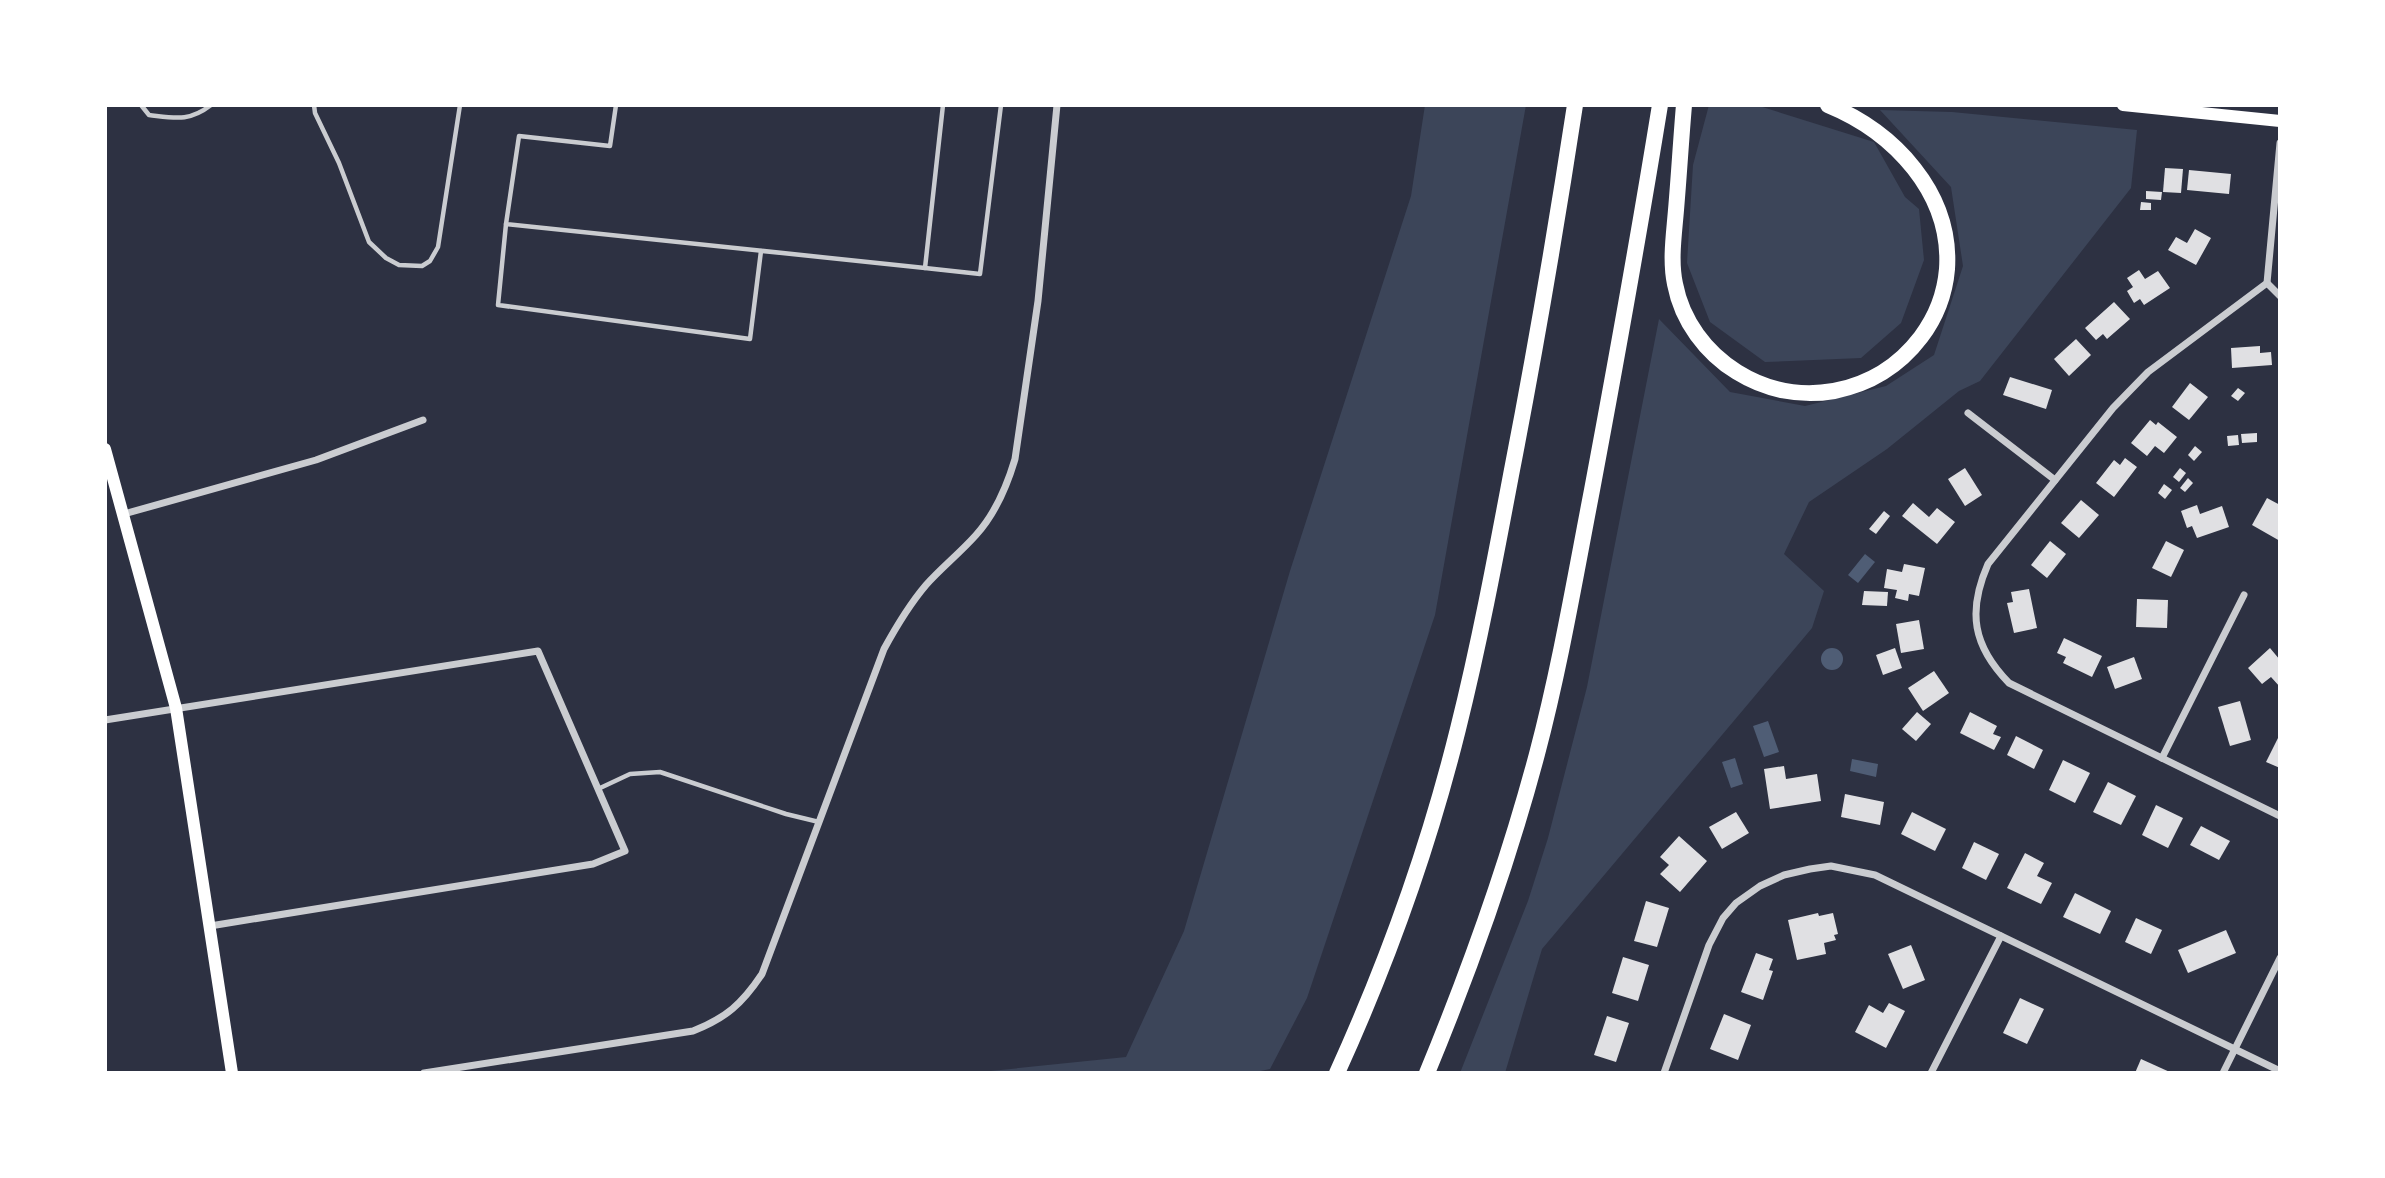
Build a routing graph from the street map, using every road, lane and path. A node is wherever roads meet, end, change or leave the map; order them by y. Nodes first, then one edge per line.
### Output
1 (141, 105) edge
2 (211, 105) edge
3 (314, 105) edge
4 (460, 105) edge
5 (616, 105) edge
6 (943, 105) edge
7 (1001, 105) edge
8 (1057, 105) edge
9 (1575, 105) edge
10 (1660, 105) edge
11 (1684, 105) edge
12 (1828, 105) edge
13 (2123, 105) edge
14 (2280, 121) edge
15 (2280, 143) edge
16 (506, 224) junction
17 (761, 251) junction
18 (925, 268) junction
19 (2267, 283) junction
20 (2280, 296) edge
21 (1968, 413) dead end
22 (423, 420) dead end
23 (105, 449) edge
24 (2055, 480) junction
25 (124, 514) junction
26 (2244, 595) dead end
27 (176, 708) junction
28 (105, 720) edge
29 (2162, 758) junction
30 (597, 789) junction
31 (2280, 816) edge
32 (820, 822) junction
33 (210, 926) junction
34 (2001, 936) junction
35 (2280, 958) edge
36 (2235, 1048) junction
37 (2280, 1071) edge
38 (232, 1073) edge
39 (424, 1073) edge
40 (1337, 1073) edge
41 (1427, 1073) edge
42 (1664, 1073) edge
43 (1931, 1073) edge
44 (2223, 1073) edge

1 - 2 lane
3 - 4 lane
5 - 16 lane
6 - 18 lane
7 - 18 lane
8 - 32 street
9 - 40 highway
10 - 41 highway
11 - 12 highway
13 - 14 main road
15 - 19 street
16 - 17 lane
16 - 17 lane
17 - 18 lane
19 - 20 street
19 - 24 street
21 - 24 street
22 - 25 street
23 - 25 main road
24 - 29 street
25 - 27 main road
26 - 29 street
27 - 28 street
27 - 30 street
27 - 33 main road
29 - 31 street
30 - 32 lane
30 - 33 street
32 - 39 street
33 - 38 main road
34 - 36 street
34 - 42 street
34 - 43 street
35 - 36 street
36 - 37 street
36 - 44 street

